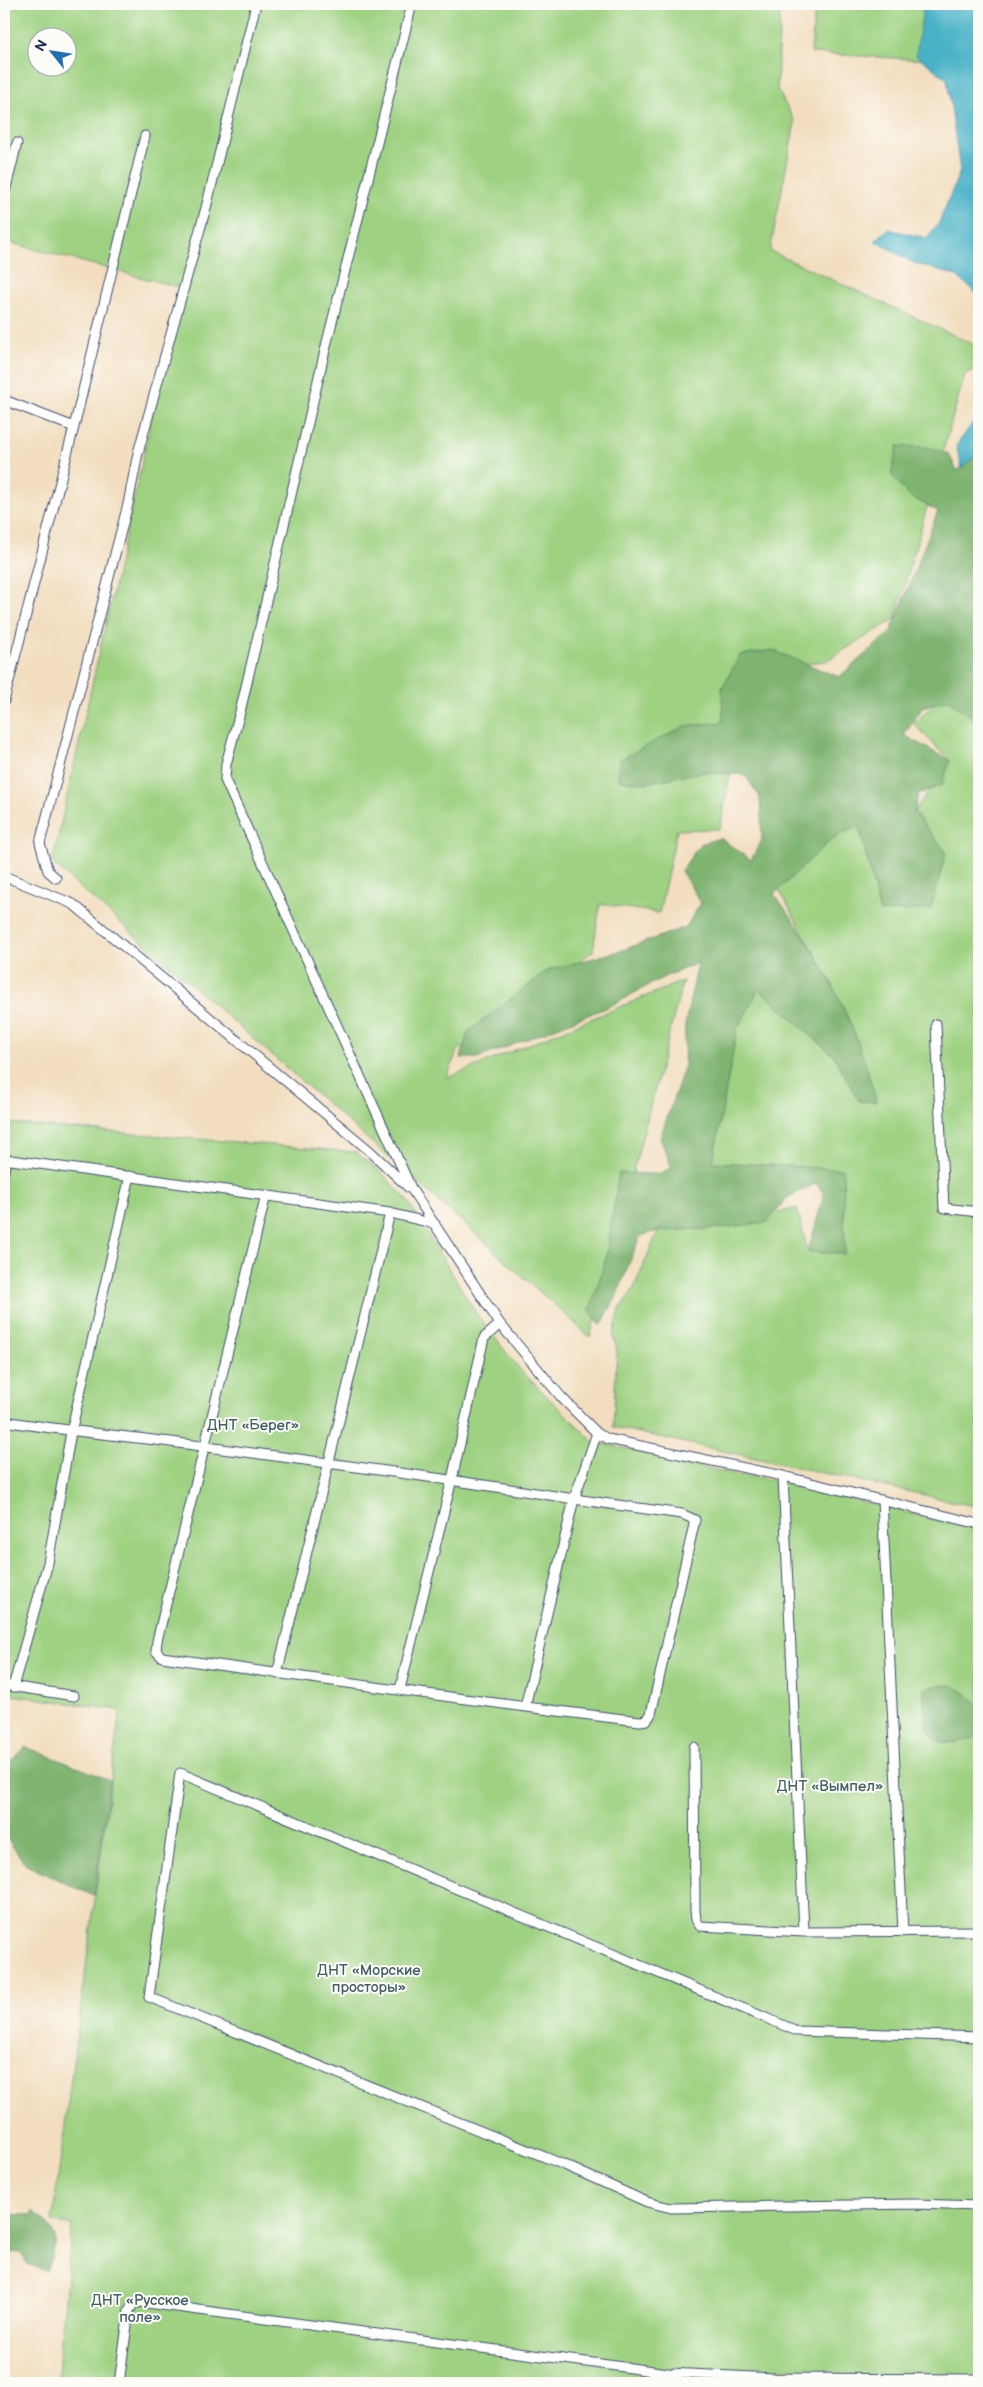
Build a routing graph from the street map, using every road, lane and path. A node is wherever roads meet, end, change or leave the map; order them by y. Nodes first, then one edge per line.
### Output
1 (256, 4) edge
2 (412, 4) edge
3 (145, 136) dead end
4 (16, 143) dead end
5 (4, 196) edge
6 (4, 400) edge
7 (74, 426) junction
8 (4, 701) edge
9 (4, 876) edge
10 (56, 878) dead end
11 (936, 1024) dead end
12 (5, 1160) edge
13 (4, 1171) edge
14 (130, 1176) junction
15 (412, 1190) junction
16 (266, 1195) junction
17 (979, 1212) edge
18 (390, 1213) junction
19 (435, 1224) junction
20 (500, 1324) junction
21 (4, 1421) edge
22 (71, 1432) junction
23 (597, 1433) junction
24 (205, 1446) junction
25 (329, 1465) junction
26 (783, 1476) junction
27 (452, 1479) junction
28 (574, 1499) junction
29 (882, 1500) junction
30 (979, 1524) edge
31 (277, 1674) junction
32 (8, 1686) edge
33 (400, 1689) junction
34 (74, 1696) dead end
35 (526, 1707) junction
36 (694, 1747) dead end
37 (979, 1931) edge
38 (804, 1932) junction
39 (904, 1932) junction
40 (979, 2037) edge
41 (979, 2206) edge
42 (979, 2378) edge
43 (119, 2383) edge

1 - 10 street
2 - 15 street
3 - 7 street
4 - 5 street
6 - 7 street
7 - 8 street
9 - 15 street
11 - 17 street
12 - 13 street
12 - 14 street
14 - 16 street
14 - 22 street
15 - 19 street
16 - 18 street
16 - 24 street
18 - 19 street
18 - 25 street
19 - 20 street
20 - 23 street
20 - 27 street
21 - 22 street
22 - 24 street
22 - 32 street
23 - 26 street
23 - 28 street
24 - 25 street
24 - 31 street
25 - 27 street
25 - 31 street
26 - 29 street
26 - 38 street
27 - 28 street
27 - 33 street
28 - 35 street
28 - 35 street
29 - 30 street
29 - 39 street
31 - 33 street
32 - 34 street
33 - 35 street
36 - 38 street
37 - 39 street
38 - 39 street
40 - 41 street
42 - 43 street

